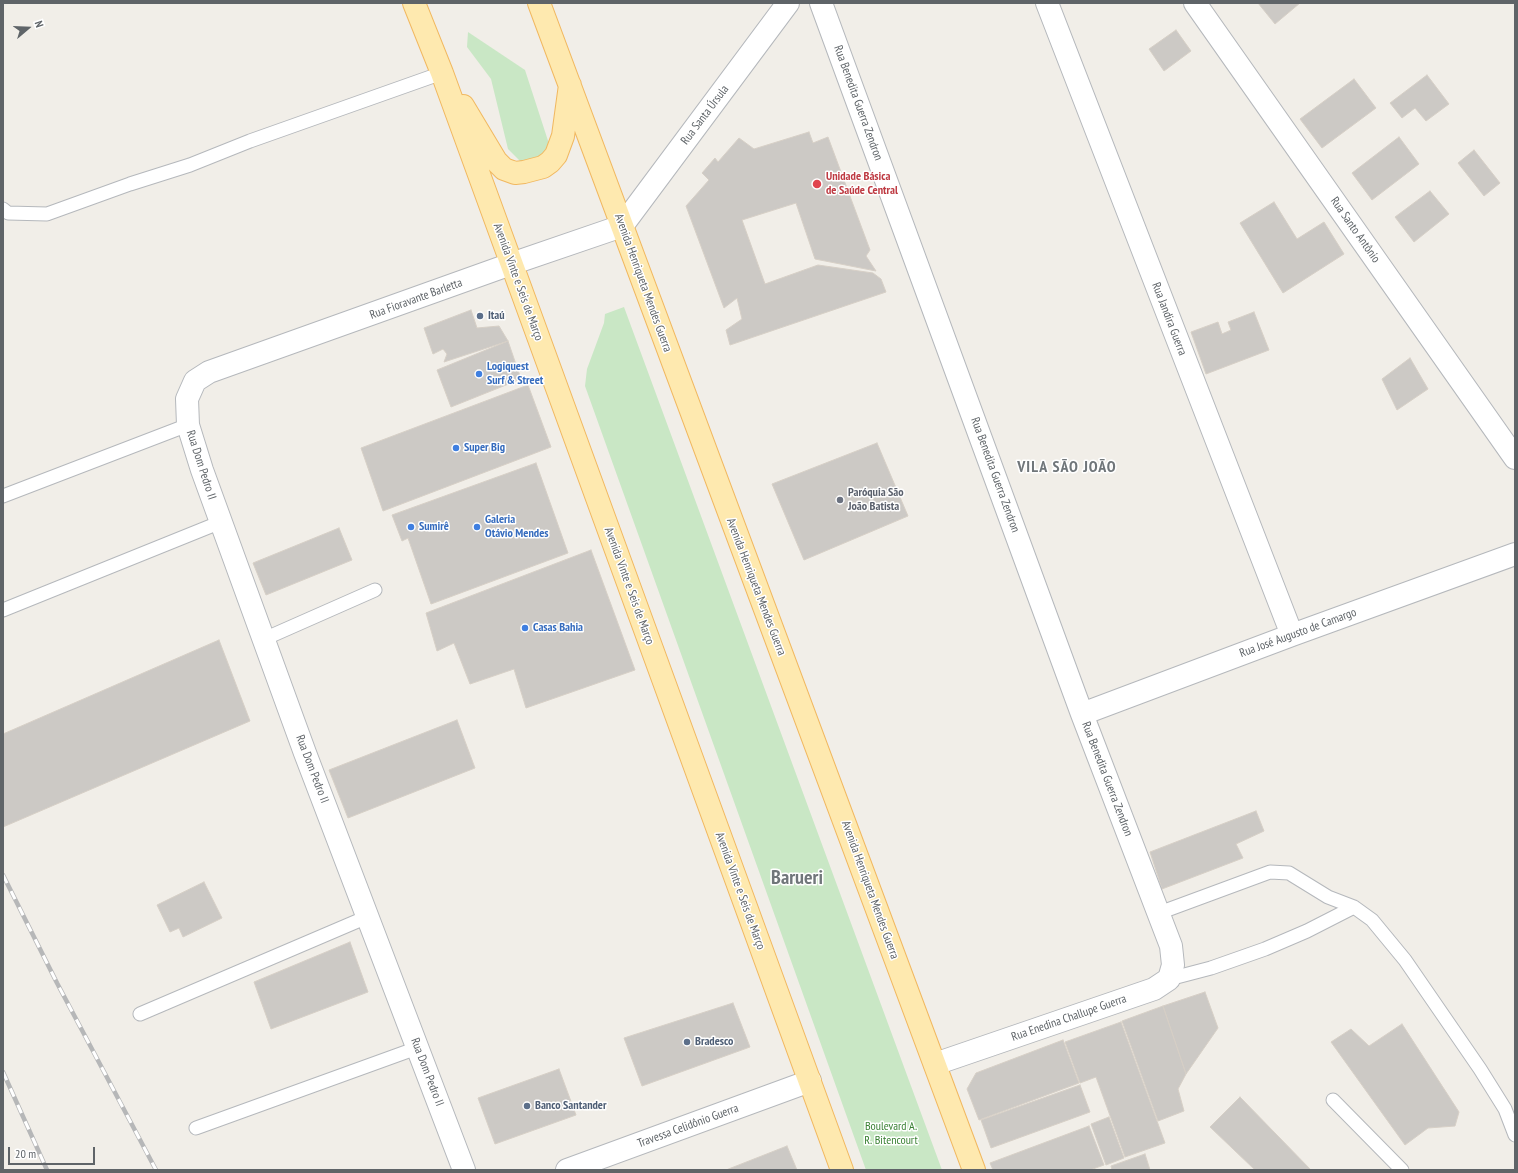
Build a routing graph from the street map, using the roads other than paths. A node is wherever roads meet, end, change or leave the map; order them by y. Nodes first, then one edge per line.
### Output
1 (414, 3) edge
2 (539, 3) edge
3 (788, 3) edge
4 (821, 3) edge
5 (1047, 3) edge
6 (1195, 3) edge
7 (442, 73) junction
8 (570, 84) junction
9 (3, 209) edge
10 (622, 226) junction
11 (512, 264) junction
12 (209, 372) joint
13 (188, 425) junction
14 (1515, 458) edge
15 (3, 496) edge
16 (221, 522) junction
17 (1515, 554) edge
18 (376, 590) dead end
19 (3, 610) edge
20 (1292, 634) junction
21 (264, 639) junction
22 (1082, 714) junction
23 (1354, 907) junction
24 (1159, 913) junction
25 (367, 917) junction
26 (1169, 979) junction
27 (140, 1014) dead end
28 (418, 1048) junction
29 (935, 1064) junction
30 (810, 1081) junction
31 (1333, 1100) dead end
32 (196, 1128) dead end
33 (1515, 1135) edge
34 (464, 1170) edge
35 (567, 1170) edge
36 (842, 1170) edge
37 (974, 1170) edge
38 (1402, 1170) edge

1 - 7 main road, Avenida Vinte e Seis de Março
2 - 8 main road, Avenida Henriqueta Mendes Guerra
3 - 10 street, Rua Santa Úrsula
4 - 22 street, Rua Benedita Guerra Zendron
5 - 20 street, Rua Jandira Guerra
6 - 14 street, Rua Santo Antônio
7 - 8 main road
7 - 9 lane
7 - 11 main road, Avenida Vinte e Seis de Março
8 - 10 main road, Avenida Henriqueta Mendes Guerra
10 - 11 street, Rua Fioravante Barletta
10 - 29 main road, Avenida Henriqueta Mendes Guerra
11 - 12 street, Rua Fioravante Barletta
11 - 30 main road, Avenida Vinte e Seis de Março
12 - 13 street, Rua Dom Pedro II
13 - 15 lane
13 - 16 street, Rua Dom Pedro II
16 - 19 lane
16 - 21 street, Rua Dom Pedro II
17 - 20 street, Rua José Augusto de Camargo
18 - 21 lane
20 - 22 street, Rua José Augusto de Camargo
21 - 25 street, Rua Dom Pedro II
22 - 24 street, Rua Benedita Guerra Zendron
23 - 24 lane
23 - 26 lane
23 - 33 lane
24 - 26 street, Rua Benedita Guerra Zendron
25 - 27 lane
25 - 28 street, Rua Dom Pedro II
26 - 29 street, Rua Enedina Challupe Guerra
28 - 32 lane
28 - 34 street, Rua Dom Pedro II
29 - 37 main road, Avenida Henriqueta Mendes Guerra
30 - 35 street, Travessa Celidônio Guerra
30 - 36 main road, Avenida Vinte e Seis de Março
31 - 38 lane

